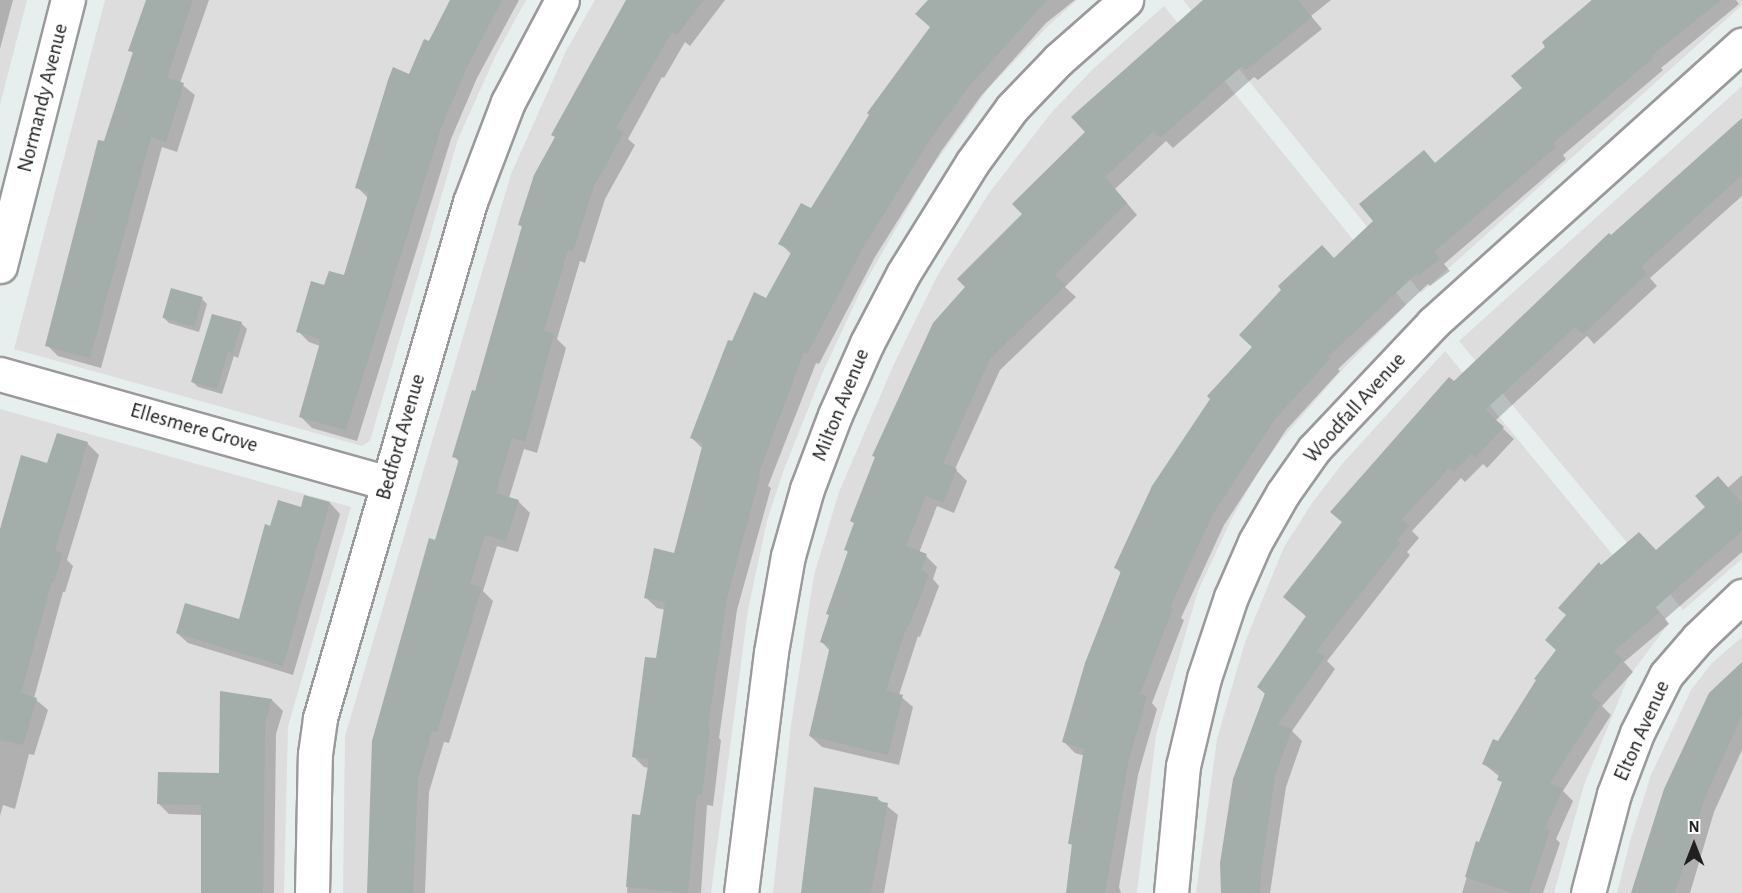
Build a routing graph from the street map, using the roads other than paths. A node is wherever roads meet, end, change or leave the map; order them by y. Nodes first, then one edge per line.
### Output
1 (68, 0) edge
2 (562, 0) edge
3 (1126, 0) edge
4 (1742, 45) edge
5 (0, 266) edge
6 (0, 374) edge
7 (387, 483) junction
8 (1742, 596) edge
9 (312, 893) edge
10 (741, 893) edge
11 (1171, 893) edge
12 (1588, 893) edge

1 - 5 street, Normandy Avenue
2 - 7 street, Bedford Avenue
3 - 10 street, Milton Avenue
4 - 11 street, Woodfall Avenue
6 - 7 street, Ellesmere Grove
7 - 9 street, Bedford Avenue
8 - 12 street, Elton Avenue

